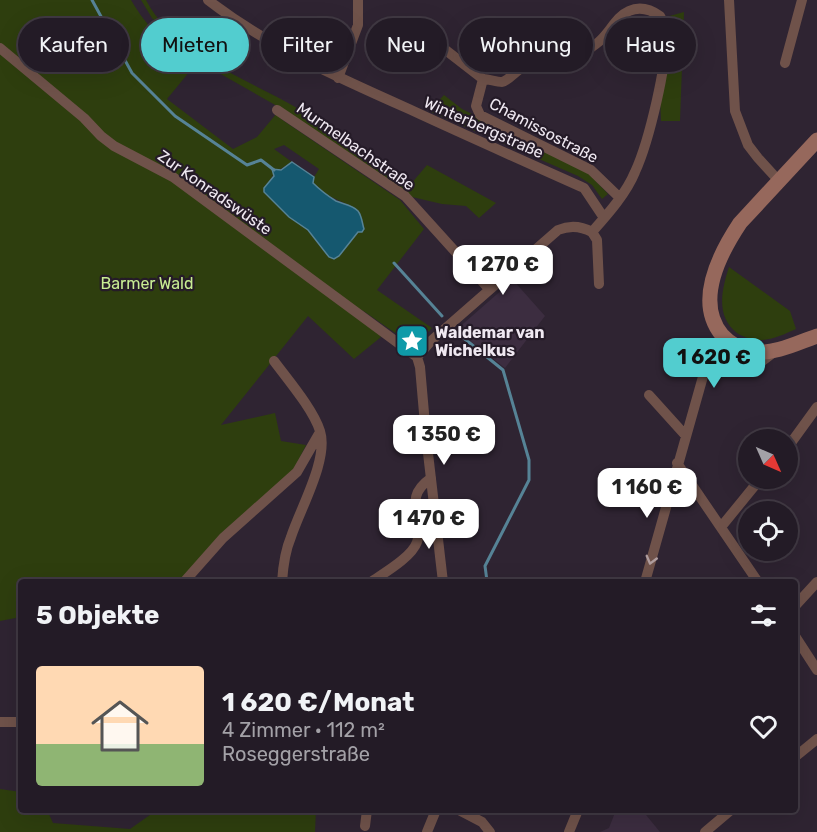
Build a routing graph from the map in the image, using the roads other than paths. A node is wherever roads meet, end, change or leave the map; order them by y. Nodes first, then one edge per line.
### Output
1 (208, 0) edge
2 (358, 0) edge
3 (729, 0) edge
4 (802, 0) edge
5 (0, 48) edge
6 (447, 51) edge
7 (784, 63) dead end
8 (338, 78) junction
9 (483, 79) junction
10 (277, 110) dead end
11 (817, 140) edge
12 (779, 181) junction
13 (619, 197) junction
14 (604, 218) junction
15 (592, 232) junction
16 (599, 284) dead end
17 (489, 289) junction
18 (817, 336) edge
19 (776, 351) junction
20 (417, 357) junction
21 (274, 361) dead end
22 (649, 395) dead end
23 (817, 406) edge
24 (320, 432) junction
25 (798, 433) edge
26 (686, 436) junction
27 (677, 463) junction
28 (431, 478) junction
29 (752, 489) edge
30 (721, 527) junction
31 (187, 579) edge
32 (282, 579) edge
33 (375, 579) edge
34 (443, 579) edge
35 (646, 579) edge
36 (756, 579) edge
37 (817, 582) edge
38 (798, 603) edge
39 (798, 641) edge
40 (817, 670) edge
41 (0, 722) edge
42 (18, 722) edge
43 (817, 739) edge
44 (798, 755) edge
45 (367, 813) edge
46 (435, 813) edge
47 (465, 813) edge
48 (577, 813) edge
49 (727, 813) edge
50 (365, 826) dead end
51 (427, 832) edge
52 (489, 832) edge
53 (569, 832) edge
54 (705, 832) edge

1 - 8 street, Winterbergstraße
2 - 8 street
3 - 12 street
4 - 7 street
5 - 20 street, Zur Konradswüste
6 - 9 street
8 - 14 street, Winterbergstraße
9 - 13 street, Chamissostraße
9 - 13 street, Chamissostraße
10 - 17 street, Murmelbachstraße
11 - 12 street
12 - 19 street
13 - 14 street, Chamissostraße
14 - 15 street, Chamissostraße
15 - 16 street
15 - 17 street
17 - 20 street
18 - 19 street
19 - 26 street
20 - 28 street
21 - 24 street
22 - 26 street
23 - 25 street
24 - 31 street
24 - 32 street
26 - 27 street
27 - 30 street
27 -> 35 street
28 - 33 street
28 - 34 street
29 - 30 street
30 - 36 street
37 - 38 street
39 - 40 street
41 - 42 street
43 - 44 street
45 - 50 street
46 - 51 street
47 - 52 street
48 - 53 street
49 - 54 street

